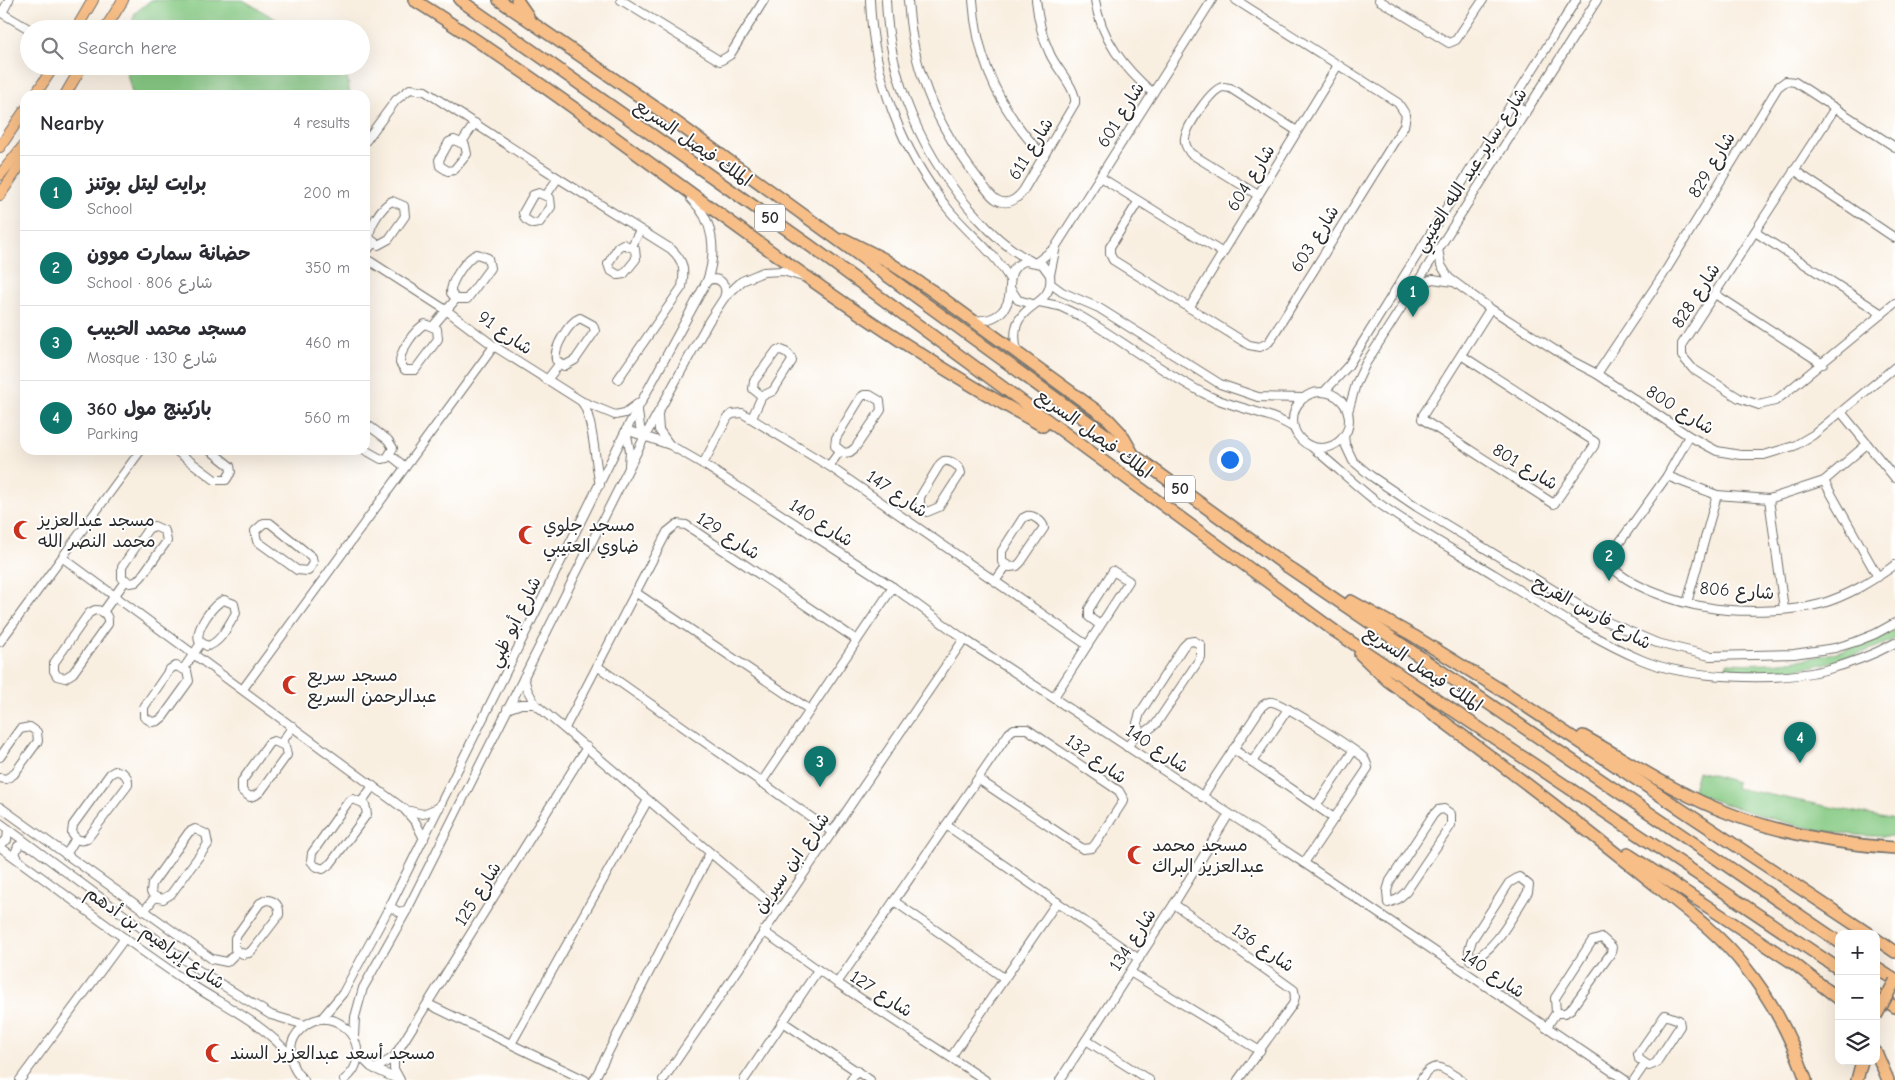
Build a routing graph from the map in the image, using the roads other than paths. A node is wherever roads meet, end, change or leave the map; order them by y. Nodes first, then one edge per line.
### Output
1 (9, 0) edge
2 (93, 0) edge
3 (123, 0) edge
4 (403, 0) edge
5 (414, 0) edge
6 (460, 0) edge
7 (499, 0) edge
8 (517, 0) edge
9 (620, 0) edge
10 (870, 0) edge
11 (886, 0) edge
12 (908, 0) edge
13 (973, 0) edge
14 (1036, 0) edge
15 (1095, 0) edge
16 (1212, 0) edge
17 (1236, 0) edge
18 (1379, 0) edge
19 (1483, 0) edge
20 (1576, 0) edge
21 (1598, 0) edge
22 (761, 1) edge
23 (1, 13) edge
24 (80, 20) edge
25 (111, 20) edge
26 (445, 20) junction
27 (532, 21) junction
28 (20, 23) edge
29 (1539, 59) junction
30 (1338, 65) junction
31 (48, 75) edge
32 (77, 75) edge
33 (38, 90) edge
34 (68, 90) edge
35 (1153, 93) junction
36 (1835, 108) junction
37 (1525, 114) junction
38 (20, 117) edge
39 (475, 123) junction
40 (1298, 131) junction
41 (370, 135) edge
42 (462, 142) dead end
43 (0, 147) edge
44 (1895, 147) edge
45 (20, 150) edge
46 (1044, 156) junction
47 (652, 164) junction
48 (20, 165) edge
49 (1794, 170) junction
50 (0, 175) edge
51 (1100, 177) junction
52 (558, 178) junction
53 (547, 194) dead end
54 (0, 195) edge
55 (1258, 196) junction
56 (1138, 202) junction
57 (370, 229) edge
58 (640, 230) junction
59 (1755, 232) junction
60 (830, 234) junction
61 (370, 238) edge
62 (1895, 238) edge
63 (374, 242) junction
64 (632, 246) dead end
65 (1056, 246) junction
66 (370, 247) edge
67 (1438, 249) junction
68 (1223, 253) junction
69 (370, 261) edge
70 (1034, 261) junction
71 (1009, 278) junction
72 (1051, 279) junction
73 (811, 280) junction
74 (707, 281) junction
75 (1453, 282) junction
76 (1414, 286) junction
77 (1009, 288) junction
78 (1715, 294) junction
79 (724, 298) junction
80 (456, 299) junction
81 (1036, 303) junction
82 (1895, 303) edge
83 (1189, 308) junction
84 (1490, 309) junction
85 (446, 310) junction
86 (1882, 314) junction
87 (974, 320) junction
88 (433, 326) junction
89 (494, 346) junction
90 (1017, 351) junction
91 (1461, 355) junction
92 (560, 363) junction
93 (1822, 364) junction
94 (1893, 371) edge
95 (1596, 374) junction
96 (618, 379) dead end
97 (547, 380) junction
98 (1324, 392) junction
99 (762, 396) junction
100 (1304, 398) junction
101 (643, 399) junction
102 (581, 401) junction
103 (639, 407) junction
104 (1348, 412) junction
105 (1841, 412) junction
106 (658, 415) junction
107 (752, 418) junction
108 (370, 428) edge
109 (1294, 428) junction
110 (626, 430) junction
111 (1344, 436) junction
112 (1689, 436) junction
113 (644, 438) junction
114 (1076, 442) junction
115 (1867, 444) junction
116 (670, 445) junction
117 (1313, 448) junction
118 (840, 451) junction
119 (370, 453) edge
120 (137, 455) edge
121 (182, 455) edge
122 (216, 455) edge
123 (390, 455) junction
124 (1133, 456) junction
125 (703, 464) junction
126 (404, 466) junction
127 (829, 466) junction
128 (627, 472) junction
129 (1667, 476) junction
130 (1895, 478) edge
131 (1824, 481) junction
132 (600, 485) junction
133 (1717, 495) junction
134 (1769, 499) junction
135 (924, 510) junction
136 (913, 523) junction
137 (63, 558) junction
138 (1007, 565) junction
139 (1895, 565) edge
140 (1288, 567) junction
141 (310, 568) junction
142 (324, 576) junction
143 (1878, 577) junction
144 (126, 580) junction
145 (996, 580) junction
146 (893, 587) junction
147 (635, 592) junction
148 (115, 596) junction
149 (1687, 603) junction
150 (1784, 609) junction
151 (103, 612) junction
152 (1895, 623) edge
153 (1100, 625) junction
154 (1336, 632) junction
155 (964, 638) junction
156 (857, 640) junction
157 (0, 642) edge
158 (201, 643) junction
159 (1895, 643) edge
160 (1087, 644) junction
161 (194, 654) junction
162 (597, 666) junction
163 (184, 668) junction
164 (524, 676) junction
165 (243, 689) junction
166 (1509, 695) junction
167 (1054, 697) junction
168 (535, 704) junction
169 (507, 709) junction
170 (1288, 709) junction
171 (810, 710) junction
172 (293, 726) junction
173 (566, 728) junction
174 (1139, 732) junction
175 (282, 742) junction
176 (587, 747) junction
177 (1127, 747) junction
178 (1234, 749) junction
179 (1353, 751) junction
180 (0, 757) edge
181 (1252, 762) junction
182 (0, 778) edge
183 (978, 779) junction
184 (761, 783) junction
185 (373, 786) junction
186 (1202, 797) junction
187 (648, 800) junction
188 (362, 801) junction
189 (1316, 806) junction
190 (0, 807) edge
191 (440, 807) junction
192 (404, 809) junction
193 (1229, 814) junction
194 (1334, 818) junction
195 (1574, 819) junction
196 (0, 824) edge
197 (946, 825) junction
198 (8, 829) junction
199 (832, 832) junction
200 (76, 838) junction
201 (424, 839) junction
202 (0, 845) edge
203 (32, 847) junction
204 (1895, 848) edge
205 (710, 853) junction
206 (66, 854) junction
207 (21, 862) junction
208 (1304, 863) junction
209 (93, 874) junction
210 (84, 886) junction
211 (113, 888) junction
212 (155, 896) junction
213 (104, 901) junction
214 (894, 901) junction
215 (1056, 902) junction
216 (1388, 903) junction
217 (391, 904) junction
218 (1174, 904) junction
219 (406, 910) junction
220 (778, 910) junction
221 (144, 911) junction
222 (1379, 915) junction
223 (1863, 930) edge
224 (763, 931) junction
225 (125, 938) junction
226 (1835, 939) edge
227 (1880, 942) edge
228 (238, 951) junction
229 (1895, 952) edge
230 (1138, 959) junction
231 (1470, 960) junction
232 (1835, 966) edge
233 (818, 970) junction
234 (1880, 971) edge
235 (1130, 972) junction
236 (1463, 972) junction
237 (1004, 978) junction
238 (1895, 981) edge
239 (837, 984) junction
240 (1835, 995) edge
241 (1880, 997) edge
242 (244, 999) junction
243 (428, 1004) junction
244 (1895, 1007) edge
245 (1880, 1009) edge
246 (236, 1012) junction
247 (1556, 1013) junction
248 (321, 1019) junction
249 (783, 1022) junction
250 (305, 1025) junction
251 (1546, 1028) junction
252 (354, 1037) junction
253 (1086, 1040) junction
254 (511, 1044) junction
255 (1260, 1050) junction
256 (358, 1054) junction
257 (291, 1057) junction
258 (394, 1057) junction
259 (951, 1057) junction
260 (1880, 1061) edge
261 (1645, 1064) junction
262 (1861, 1065) edge
263 (293, 1068) junction
264 (375, 1070) junction
265 (857, 1071) junction
266 (20, 1080) edge
267 (295, 1080) edge
268 (304, 1080) edge
269 (344, 1080) edge
270 (399, 1080) edge
271 (585, 1080) edge
272 (594, 1080) edge
273 (663, 1080) edge
274 (744, 1080) edge
275 (851, 1080) edge
276 (870, 1080) edge
277 (985, 1080) edge
278 (1060, 1080) edge
279 (1149, 1080) edge
280 (1238, 1080) edge
281 (1422, 1080) edge
282 (1461, 1080) edge
283 (1625, 1080) edge
284 (1634, 1080) edge
285 (1806, 1080) edge
286 (1857, 1080) edge
287 (1888, 1080) edge

1 - 23 street
2 - 24 main road
3 - 25 main road
4 - 26 highway
5 - 26 highway
6 - 114 highway, الملك فيصل السريع / 50
7 - 27 highway, الملك فيصل السريع / 50
8 - 27 highway
9 - 22 street
10 - 71 street
11 - 70 street
12 - 46 street, شارع 611
13 - 46 street
14 - 46 street, شارع 611
15 - 35 street
16 - 35 street, شارع 601
17 - 30 street, شارع 603
18 - 19 street
20 - 29 street, شارع ساير عبد الله العتيبي
21 - 37 street, شارع ساير عبد الله العتيبي
23 - 28 street
26 - 47 highway
27 - 60 highway, الملك فيصل السريع / 50
29 - 37 street
29 - 98 street, شارع ساير عبد الله العتيبي
30 - 40 street, شارع 604
30 - 83 street, شارع 603
31 - 33 main road
32 - 34 main road
35 - 51 street, شارع 601
36 - 44 street, شارع 829
36 - 49 street, شارع 828
36 - 95 street, شارع 829
37 - 67 street, شارع ساير عبد الله العتيبي
38 - 43 main road
39 - 41 street
39 - 42 street
39 - 52 street
40 - 55 street, شارع 604
40 - 55 street
45 - 50 main road
47 - 73 highway
47 - 74 street, شارع أبو ظبي
48 - 54 main road
49 - 59 street, شارع 828
49 - 62 street
51 - 56 street
51 - 65 street, شارع 601
52 - 53 street
52 - 58 street
55 - 68 street, شارع 604
56 - 68 street
56 - 83 street, شارع 603
57 - 63 street
58 - 64 street
58 - 96 street
59 - 78 street, شارع 828
59 - 86 street
60 - 87 highway
60 - 124 highway, الملك فيصل السريع / 50
61 - 63 street
63 - 66 street
65 - 70 street, شارع 601
65 - 72 street, شارع 601
67 - 75 street, شارع 800
67 - 76 street, شارع ساير عبد الله العتيبي
68 - 83 street, شارع 604
69 - 85 street, شارع 91
70 - 71 street
70 - 72 street
71 - 77 street
72 - 81 street
72 - 100 street
73 - 79 street, شارع أبو ظبي
73 - 114 highway
74 - 79 street
74 - 101 street, شارع أبو ظبي
75 - 76 street
75 - 84 street, شارع 800
76 - 104 street, شارع ساير عبد الله العتيبي
77 - 81 street
77 - 87 street
78 - 93 street
78 - 93 street, شارع 828
79 - 106 street, شارع أبو ظبي
80 - 80 street, شارع 91
80 - 85 street, شارع 91
81 - 90 street
81 - 109 street
82 - 86 street, شارع 828
84 - 91 street, شارع 801
84 - 95 street, شارع 800
85 - 88 street, شارع 91
85 - 89 street, شارع 91
86 - 93 street, شارع 828
87 - 90 highway
88 - 88 street, شارع 91
89 - 97 street, شارع 91
89 - 126 street
90 - 124 highway
91 - 91 street, شارع 801
92 - 92 street, شارع 91
92 - 97 street, شارع 91
94 - 105 street, شارع 800
95 - 112 street, شارع 800
97 - 102 street, شارع 91
98 - 100 street
98 - 104 street
99 - 99 street
99 - 107 street
100 - 109 street
101 - 102 street, شارع 91
101 - 103 street, شارع أبو ظبي
102 - 132 street
103 - 110 street, شارع أبو ظبي
103 - 113 street
104 - 111 street
105 - 112 street, شارع 800
105 - 115 street
106 - 113 street, شارع أبو ظبي
106 - 116 street
107 - 125 street, شارع 147
107 - 127 street, شارع 147
108 - 123 street
109 - 117 street
110 - 113 street, شارع 140
110 - 128 street
110 - 132 street, شارع أبو ظبي
111 - 117 street
111 - 152 street, شارع فارس الفريح
112 - 129 street, شارع 806
113 - 116 street, شارع 140
113 - 128 street, شارع أبو ظبي
114 - 154 highway, الملك فيصل السريع / 50
115 - 130 street
115 - 131 street
116 - 125 street, شارع 140
117 - 159 street, شارع فارس الفريح
118 - 118 street
118 - 127 street
119 - 123 street
120 - 137 street
121 - 122 street
123 - 126 street
124 - 140 highway, الملك فيصل السريع / 50
125 - 146 street, شارع 140
126 - 142 street
127 - 136 street, شارع 147
128 - 164 street, شارع أبو ظبي
129 - 133 street
129 - 149 street, شارع 806
131 - 134 street
131 - 143 street
132 - 191 street, شارع أبو ظبي
133 - 134 street
133 - 149 street
134 - 150 street
135 - 135 street
135 - 136 street
136 - 145 street, شارع 147
137 - 148 street
137 - 157 street
138 - 138 street
138 - 145 street
139 - 143 street, شارع 806
140 - 166 highway
140 - 226 highway, الملك فيصل السريع / 50
141 - 141 street
141 - 142 street
142 - 165 street
143 - 150 street, شارع 806
144 - 144 street
144 - 148 street
145 - 160 street, شارع 147
146 - 155 street, شارع 140
146 - 156 street
147 - 156 street, شارع 129
147 - 162 street, شارع 129
147 - 171 street
148 - 151 street
148 - 161 street
149 - 150 street, شارع 806
151 - 151 street
153 - 153 street
153 - 160 street
154 - 195 highway
154 - 232 highway, الملك فيصل السريع / 50
155 - 167 street, شارع 140
155 - 199 street, شارع ابن سيرين
156 - 171 street
158 - 158 street
158 - 161 street
160 - 167 street
161 - 163 street
161 - 165 street
162 - 173 street, شارع 129
162 - 184 street
163 - 163 street
164 - 168 street
164 - 169 street, شارع أبو ظبي
165 - 172 street
166 - 204 highway
166 - 223 highway
167 - 177 street, شارع 140
168 - 169 street
168 - 173 street
169 - 219 street, شارع أبو ظبي
170 - 178 street
170 - 179 street
170 - 181 street
171 - 184 street
172 - 175 street
172 - 185 street
173 - 176 street
174 - 174 street
174 - 177 street
175 - 175 street
176 - 187 street
176 - 243 street, شارع 125
177 - 186 street, شارع 140
178 - 181 street
178 - 186 street
179 - 189 street
179 - 194 street
180 - 182 street
181 - 189 street
183 - 183 street, شارع 132
183 - 197 street, شارع 132
184 - 199 street
185 - 188 street
185 - 192 street
186 - 193 street, شارع 140
187 - 205 street
187 - 254 street
188 - 188 street
189 - 194 street
190 - 206 street, شارع إبراهيم بن أدهم
191 - 192 street
191 - 201 street, شارع أبو ظبي
192 - 201 street
193 - 208 street, شارع 140
193 - 218 street, شارع 134
194 - 208 street
195 - 240 highway
195 - 285 highway
196 - 198 street, شارع إبراهيم بن أدهم
197 - 214 street, شارع 132
197 - 215 street
198 - 202 street
198 - 203 street, شارع إبراهيم بن أدهم
199 - 220 street, شارع ابن سيرين
200 - 200 street
200 - 206 street
201 - 217 street, شارع أبو ظبي
202 - 207 street, شارع إبراهيم بن أدهم
203 - 207 street
203 - 210 street, شارع إبراهيم بن أدهم
205 - 220 street
205 - 272 street
206 - 209 street, شارع إبراهيم بن أدهم
207 - 225 street, شارع إبراهيم بن أدهم
208 - 222 street, شارع 140
209 - 210 street, شارع إبراهيم بن أدهم
209 - 211 street, شارع إبراهيم بن أدهم
210 - 213 street, شارع إبراهيم بن أدهم
211 - 213 street, شارع إبراهيم بن أدهم
211 - 221 street, شارع إبراهيم بن أدهم
212 - 212 street, شارع إبراهيم بن أدهم
212 - 221 street, شارع إبراهيم بن أدهم
213 - 242 street, شارع إبراهيم بن أدهم
214 - 237 street
214 - 239 street, شارع 132
215 - 230 street
215 - 237 street
216 - 216 street
216 - 222 street
217 - 219 street
217 - 248 street, شارع أبو ظبي
218 - 230 street, شارع 134
218 - 255 street, شارع 136
219 - 252 street, شارع أبو ظبي
220 - 224 street, شارع ابن سيرين
221 - 228 street, شارع إبراهيم بن أدهم
222 - 236 street, شارع 140
224 - 233 street, شارع 127
224 - 273 street, شارع ابن سيرين
225 - 246 street, شارع إبراهيم بن أدهم
225 - 266 street
227 - 229 highway
228 - 228 street, شارع إبراهيم بن أدهم
230 - 235 street, شارع 134
231 - 231 street
231 - 236 street
233 - 239 street, شارع 127
233 - 249 street
234 - 238 highway
235 - 253 street, شارع 134
235 - 255 street
236 - 251 street, شارع 140
237 - 259 street
238 - 245 highway, bridge
239 - 259 street, شارع 127
241 - 244 highway
242 - 246 street
242 - 250 street, شارع إبراهيم بن أدهم
243 - 254 street
243 - 258 street, شارع 125
246 - 257 street, شارع إبراهيم بن أدهم
247 - 247 street
247 - 251 street
248 - 250 street
248 - 252 street
249 - 265 street
249 - 274 street
250 - 257 street
251 - 283 street, شارع 140
252 - 256 street, شارع أبو ظبي
253 - 278 street, شارع 134
253 - 279 street
254 - 271 street
255 - 280 street, شارع 136
256 - 264 street
256 - 269 street
257 - 263 street
258 - 264 street, شارع 125
258 - 270 street
259 - 277 street, شارع 127
260 - 287 highway
261 - 261 street
261 - 284 street
262 - 286 highway
263 - 267 street
263 - 268 street
264 - 270 street
265 - 275 street
265 - 276 street
281 - 282 street

